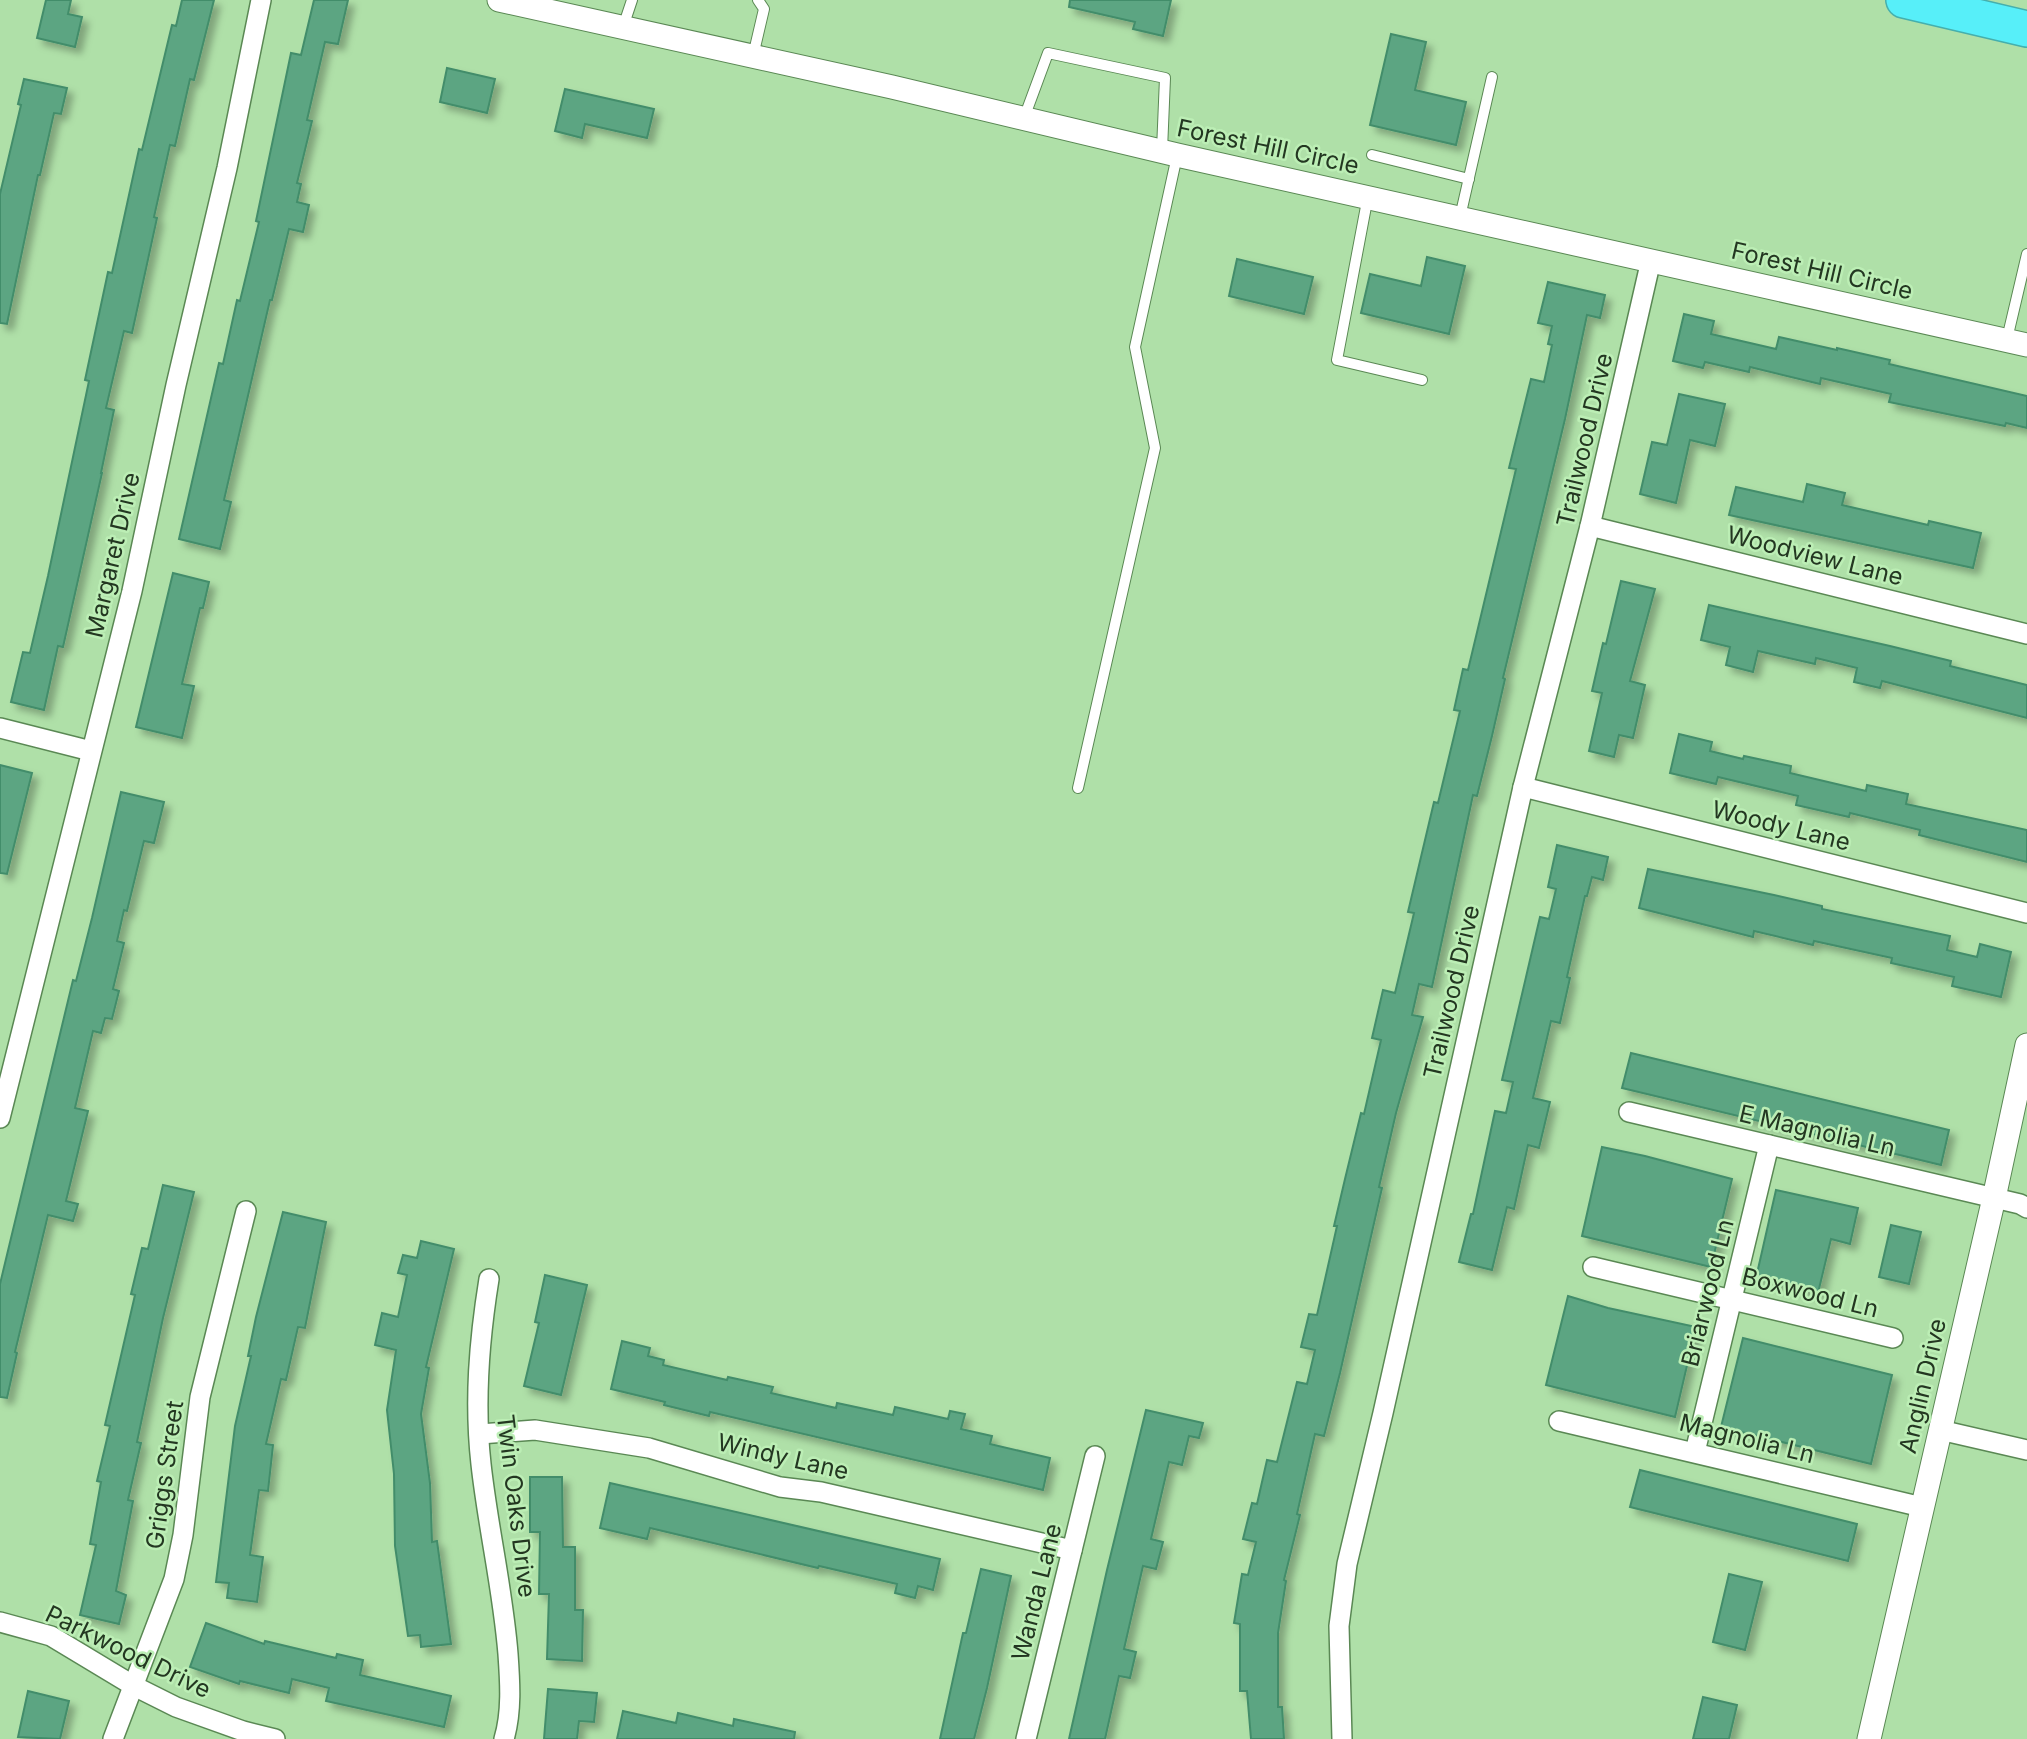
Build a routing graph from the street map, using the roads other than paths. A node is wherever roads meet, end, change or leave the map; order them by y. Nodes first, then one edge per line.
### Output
1 (261, 0) edge
2 (499, 0) edge
3 (632, 0) edge
4 (758, 0) edge
5 (1904, 0) edge
6 (623, 27) junction
7 (2027, 29) edge
8 (753, 56) junction
9 (1492, 77) dead end
10 (1023, 118) junction
11 (1169, 153) junction
12 (1372, 155) dead end
13 (1469, 179) junction
14 (1368, 196) junction
15 (1460, 217) junction
16 (2027, 254) edge
17 (1651, 260) junction
18 (2017, 342) edge
19 (1422, 380) dead end
20 (1590, 526) junction
21 (2027, 635) edge
22 (0, 728) edge
23 (92, 751) junction
24 (1523, 787) junction
25 (1078, 788) dead end
26 (2027, 913) edge
27 (2027, 1045) edge
28 (1629, 1112) dead end
29 (0, 1118) edge
30 (1769, 1145) junction
31 (1994, 1198) junction
32 (2025, 1205) edge
33 (246, 1211) dead end
34 (1593, 1267) dead end
35 (489, 1279) dead end
36 (1732, 1299) junction
37 (1893, 1338) dead end
38 (1559, 1420) dead end
39 (1940, 1430) junction
40 (480, 1434) junction
41 (2027, 1450) edge
42 (1695, 1452) junction
43 (1095, 1456) dead end
44 (1922, 1507) junction
45 (1072, 1550) junction
46 (0, 1622) edge
47 (134, 1686) junction
48 (113, 1739) edge
49 (275, 1739) edge
50 (504, 1739) edge
51 (1026, 1739) edge
52 (1342, 1739) edge
53 (1869, 1739) edge

1 - 23 street, Margaret Drive
2 - 6 street, Forest Hill Circle
3 - 6 lane
4 - 8 lane
5 - 7 highway
6 - 8 street, Forest Hill Circle
8 - 10 street, Forest Hill Circle
9 - 13 lane
10 - 11 street, Forest Hill Circle
10 - 11 lane
11 - 14 street, Forest Hill Circle
11 - 25 lane
12 - 13 lane
13 - 15 lane
14 - 15 street, Forest Hill Circle
14 - 19 lane
15 - 17 street, Forest Hill Circle
16 - 18 lane
17 - 18 street, Forest Hill Circle
17 - 20 street, Trailwood Drive
20 - 21 street, Woodview Lane
20 - 24 street, Trailwood Drive
22 - 23 street
23 - 29 street, Margaret Drive
24 - 26 street, Woody Lane
24 - 52 street, Trailwood Drive
27 - 31 street, Anglin Drive
28 - 30 street, E Magnolia Ln
30 - 31 street, E Magnolia Ln
30 - 36 street, Briarwood Ln
31 - 32 street, E Magnolia Ln
31 - 39 street, Anglin Drive
33 - 47 street, Griggs Street
34 - 36 street, Boxwood Ln
35 - 40 street, Twin Oaks Drive
36 - 37 street, Boxwood Ln
36 - 42 street, Briarwood Ln
38 - 42 street, Magnolia Ln
39 - 41 street
39 - 44 street, Anglin Drive
40 - 45 street, Windy Lane
40 - 50 street, Twin Oaks Drive
42 - 44 street, Magnolia Ln
43 - 45 street, Wanda Lane
44 - 53 street, Anglin Drive
45 - 51 street, Wanda Lane
46 - 47 street, Parkwood Drive
47 - 48 street, Griggs Street
47 - 49 street, Parkwood Drive

